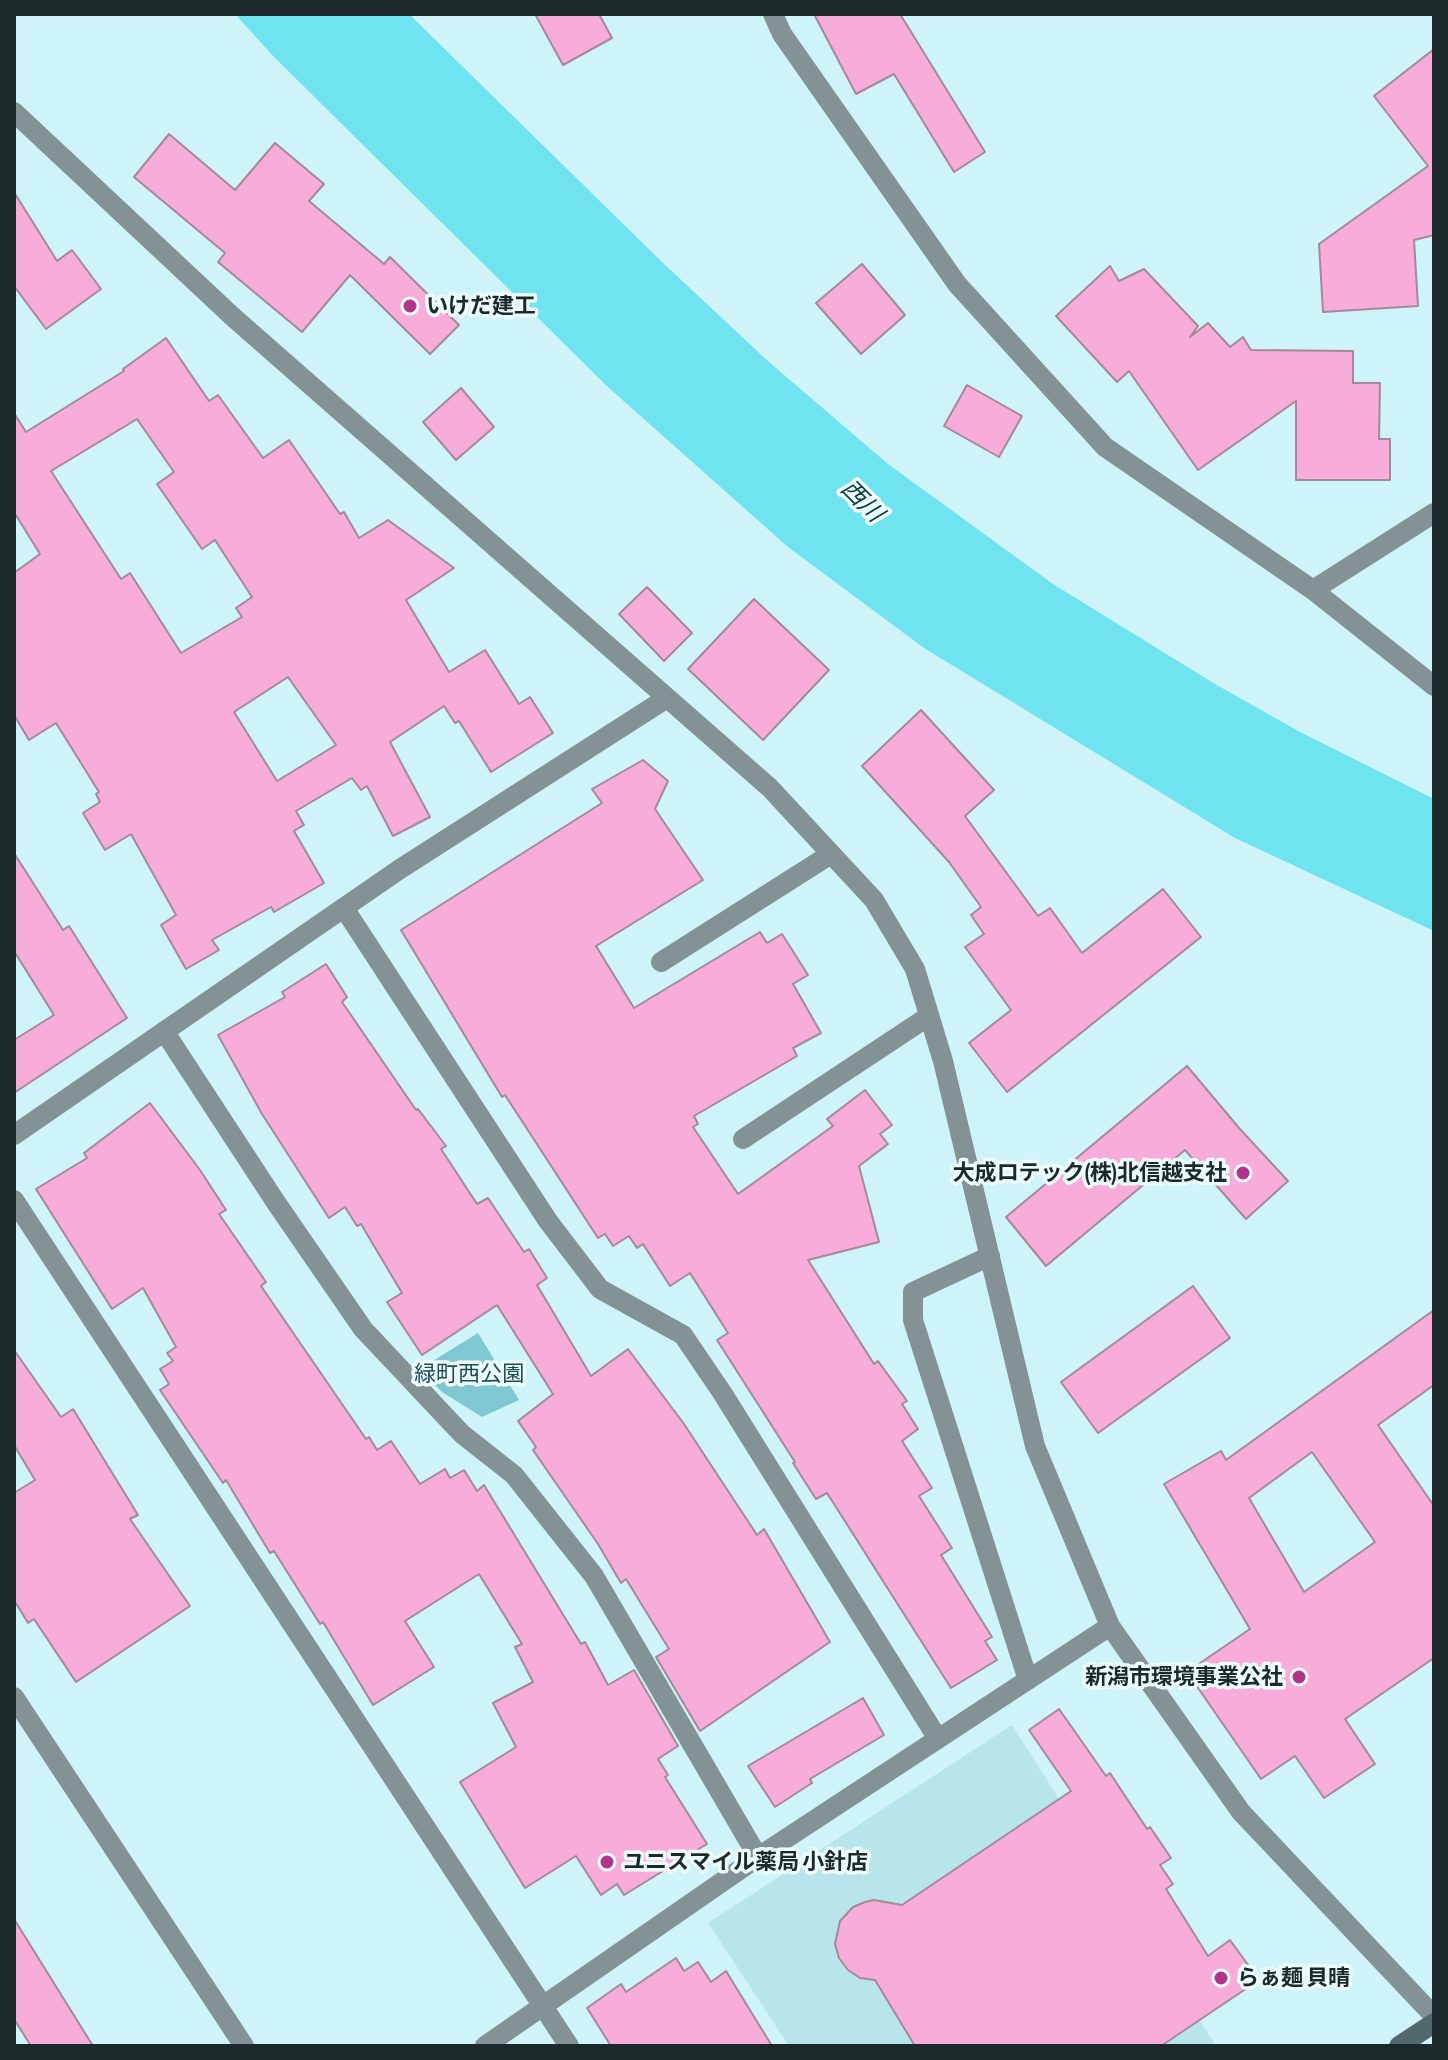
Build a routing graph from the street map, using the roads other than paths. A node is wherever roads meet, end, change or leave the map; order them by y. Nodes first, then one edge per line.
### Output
1 (773, 14) edge
2 (14, 112) edge
3 (1434, 513) edge
4 (1313, 590) junction
5 (1434, 686) edge
6 (667, 698) junction
7 (831, 854) junction
8 (344, 908) junction
9 (661, 962) dead end
10 (929, 1016) junction
11 (164, 1031) junction
12 (14, 1135) edge
13 (743, 1139) dead end
14 (14, 1200) edge
15 (990, 1256) junction
16 (1110, 1626) junction
17 (1028, 1680) junction
18 (14, 1697) edge
19 (938, 1739) junction
20 (758, 1857) junction
21 (543, 2006) junction
22 (1434, 2016) edge
23 (1434, 2023) edge
24 (244, 2046) edge
25 (485, 2046) edge
26 (569, 2046) edge
27 (1399, 2046) edge

1 - 4 street
2 - 6 street
3 - 4 street
4 - 5 street
6 - 7 street
6 - 8 street
7 - 9 street
7 - 10 street
8 - 11 street
8 - 19 street
10 - 13 street
10 - 15 street
11 - 12 street
11 - 20 street
14 - 21 street
15 - 16 street
15 - 17 street
16 - 17 street
16 - 22 street
17 - 19 street
18 - 24 street
19 - 20 street
20 - 21 street
21 - 25 street
21 - 26 street
23 - 27 street

